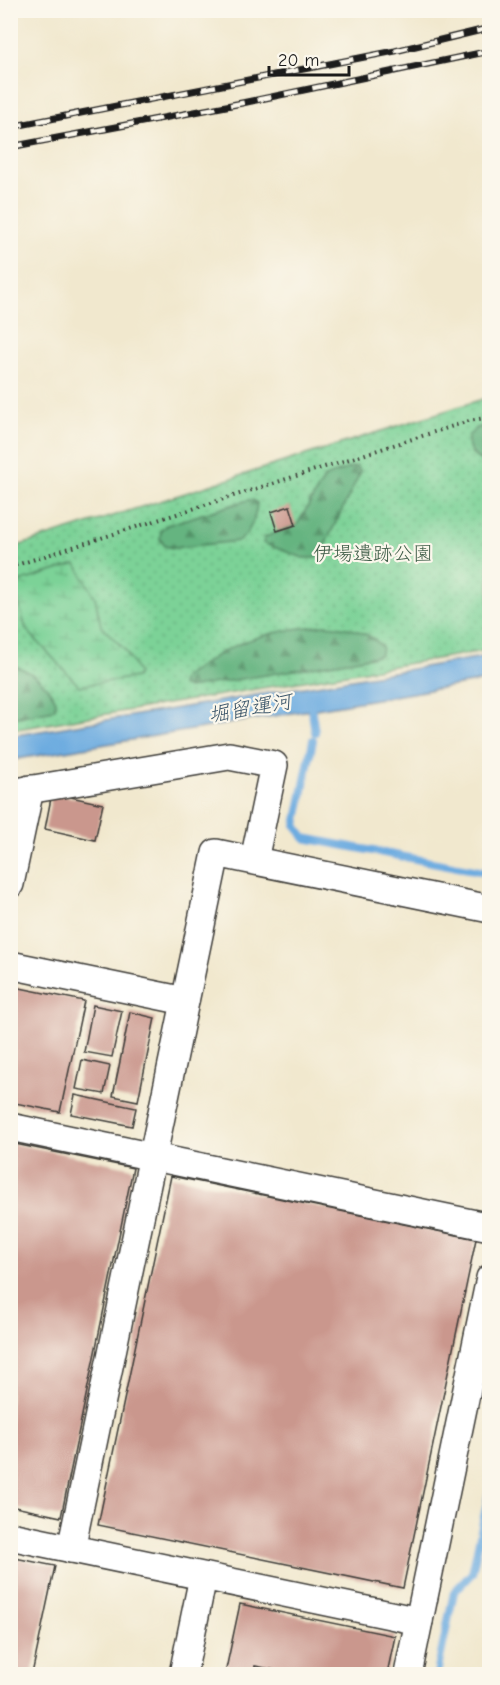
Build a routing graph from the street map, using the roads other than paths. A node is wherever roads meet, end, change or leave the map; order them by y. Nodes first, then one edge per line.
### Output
1 (20, 791) edge
2 (254, 860) junction
3 (10, 884) edge
4 (489, 909) edge
5 (10, 965) edge
6 (185, 1001) junction
7 (10, 1127) edge
8 (153, 1156) junction
9 (489, 1227) edge
10 (489, 1278) edge
11 (10, 1536) edge
12 (71, 1549) junction
13 (203, 1577) junction
14 (418, 1621) junction
15 (183, 1674) edge
16 (408, 1674) edge

1 - 2 lane
1 - 3 lane
2 - 4 lane
2 - 6 lane
5 - 6 lane
6 - 8 lane
7 - 8 lane
8 - 9 lane
8 - 12 lane
10 - 14 lane
11 - 12 lane
12 - 13 lane
13 - 14 lane
13 - 15 lane
14 - 16 lane

